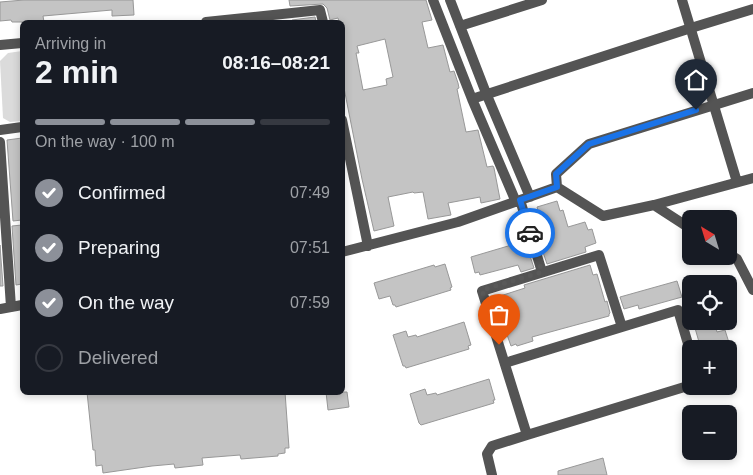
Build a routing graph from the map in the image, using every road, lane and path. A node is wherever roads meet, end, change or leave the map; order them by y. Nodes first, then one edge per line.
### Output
1 (434, 0) edge
2 (450, 0) edge
3 (541, 0) edge
4 (682, 0) edge
5 (753, 9) edge
6 (243, 20) edge
7 (322, 20) edge
8 (460, 26) junction
9 (691, 28) junction
10 (20, 43) edge
11 (0, 46) edge
12 (486, 93) junction
13 (753, 93) edge
14 (472, 99) junction
15 (714, 105) junction
16 (20, 127) edge
17 (0, 130) edge
18 (345, 135) edge
19 (0, 142) edge
20 (753, 178) edge
21 (737, 182) junction
22 (557, 187) junction
23 (522, 200) junction
24 (654, 205) junction
25 (682, 223) edge
26 (368, 246) junction
27 (345, 251) edge
28 (738, 262) edge
29 (542, 272) junction
30 (753, 290) edge
31 (20, 305) edge
32 (5, 308) edge
33 (622, 327) junction
34 (687, 340) edge
35 (505, 363) junction
36 (682, 388) edge
37 (527, 435) junction
38 (492, 475) edge

1 - 14 street
2 - 8 street
3 - 8 street
4 - 9 street
5 - 9 street
6 - 7 street
8 - 12 street
9 - 12 street
9 - 15 street
10 - 11 street
12 - 14 street
12 - 23 street
13 - 15 street
14 - 23 street
15 - 21 street
15 - 22 street
16 - 17 street
18 - 26 street
19 - 32 street
20 - 21 street
21 - 24 street
22 - 23 street
22 - 24 street
23 - 26 street
23 - 29 street
24 - 25 street
26 - 27 street
28 - 30 street
29 - 33 street
29 - 35 street
31 - 32 street
33 - 34 street
33 - 35 street
35 - 37 street
36 - 37 street
37 - 38 street

